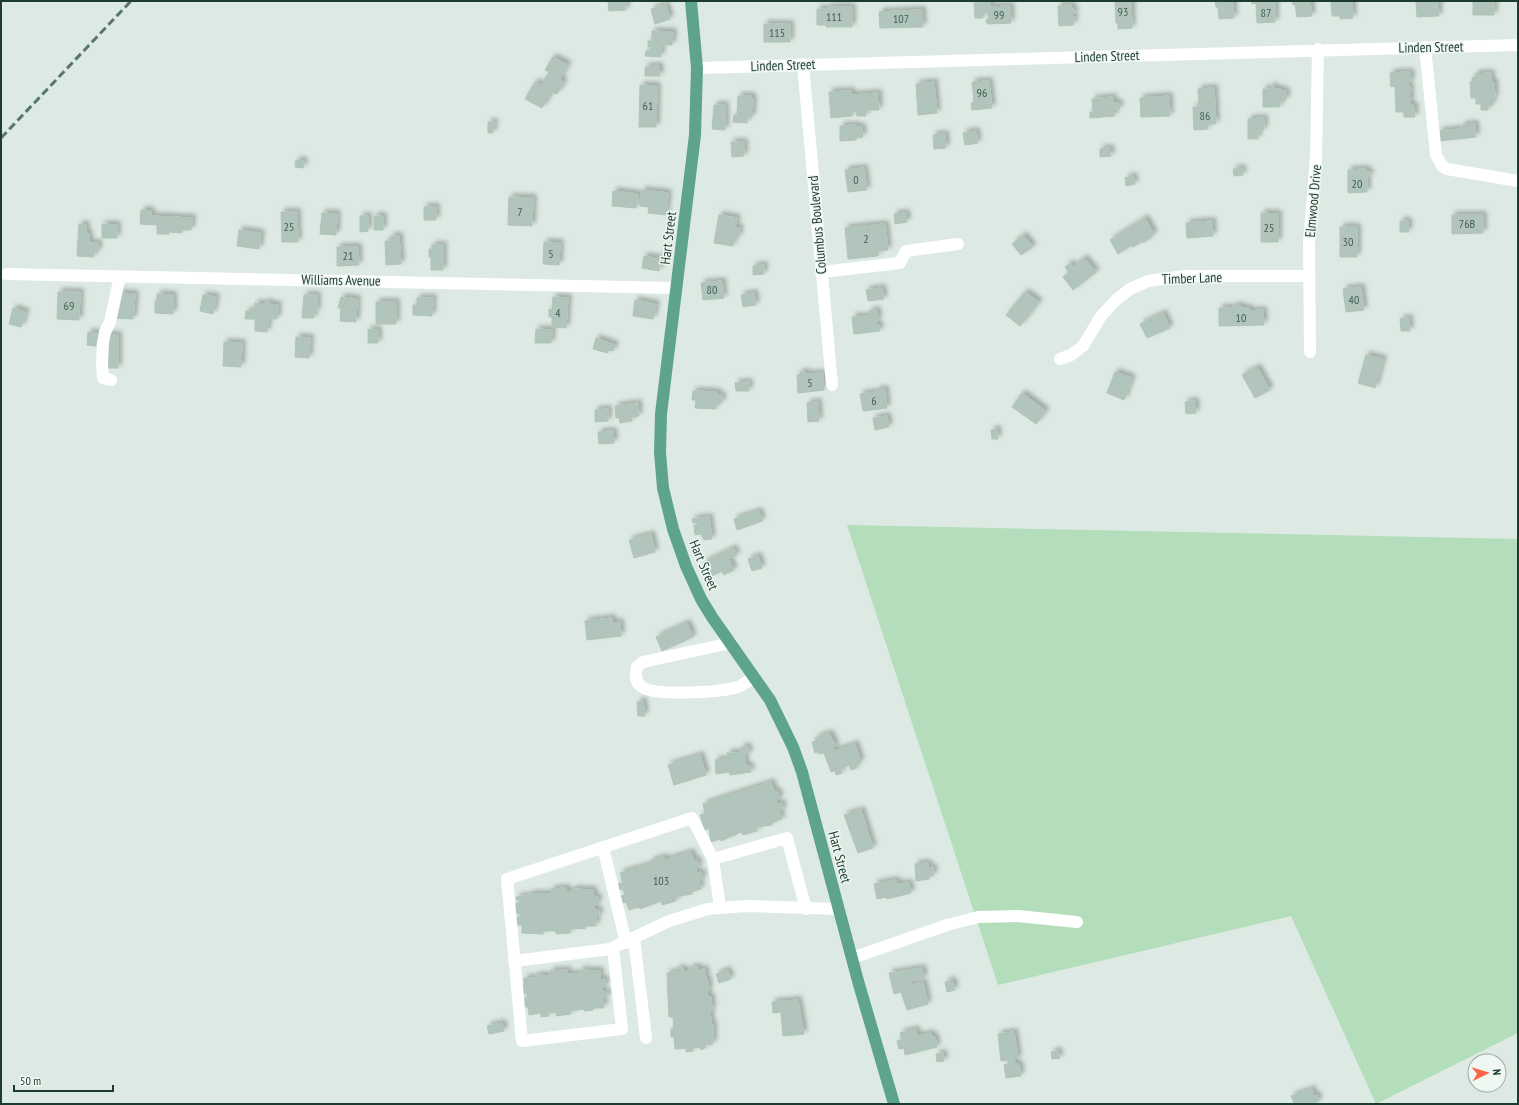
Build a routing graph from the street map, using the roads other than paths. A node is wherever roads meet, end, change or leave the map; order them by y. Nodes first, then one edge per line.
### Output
1 (691, 1) edge
2 (1518, 45) edge
3 (1425, 47) junction
4 (1318, 50) junction
5 (803, 64) junction
6 (697, 68) junction
7 (1518, 181) edge
8 (958, 244) dead end
9 (822, 272) junction
10 (6, 274) dead end
11 (120, 276) junction
12 (1309, 276) junction
13 (676, 288) junction
14 (1310, 352) dead end
15 (1060, 359) dead end
16 (111, 380) dead end
17 (832, 386) dead end
18 (731, 643) junction
19 (754, 677) junction
20 (603, 847) junction
21 (713, 860) junction
22 (720, 907) junction
23 (806, 909) junction
24 (839, 909) junction
25 (1077, 922) dead end
26 (630, 940) junction
27 (613, 948) junction
28 (852, 958) junction
29 (514, 961) junction
30 (646, 1038) dead end
31 (894, 1104) edge

1 - 6 main road, Hart Street
2 - 3 street, Linden Street
3 - 4 street, Linden Street
3 - 7 street
4 - 5 street, Linden Street
4 - 12 street, Elmwood Drive
5 - 6 street, Linden Street
5 - 9 street, Columbus Boulevard
6 - 13 main road, Hart Street
8 - 9 street
9 - 17 street, Columbus Boulevard
10 - 11 street, Williams Avenue
11 - 13 street, Williams Avenue
11 - 16 street
12 - 14 street, Elmwood Drive
12 - 15 street, Timber Lane
13 - 18 main road, Hart Street
18 - 19 main road, Hart Street
18 - 19 street
19 - 24 main road, Hart Street
20 - 21 street
20 - 26 street
20 - 29 street
21 - 22 street
21 - 23 street
22 - 23 street
22 - 26 street
23 - 24 street
24 - 28 main road, Hart Street
25 - 28 street
26 - 27 street
26 - 30 street
27 - 29 street
27 - 29 street
28 - 31 main road, Hart Street

